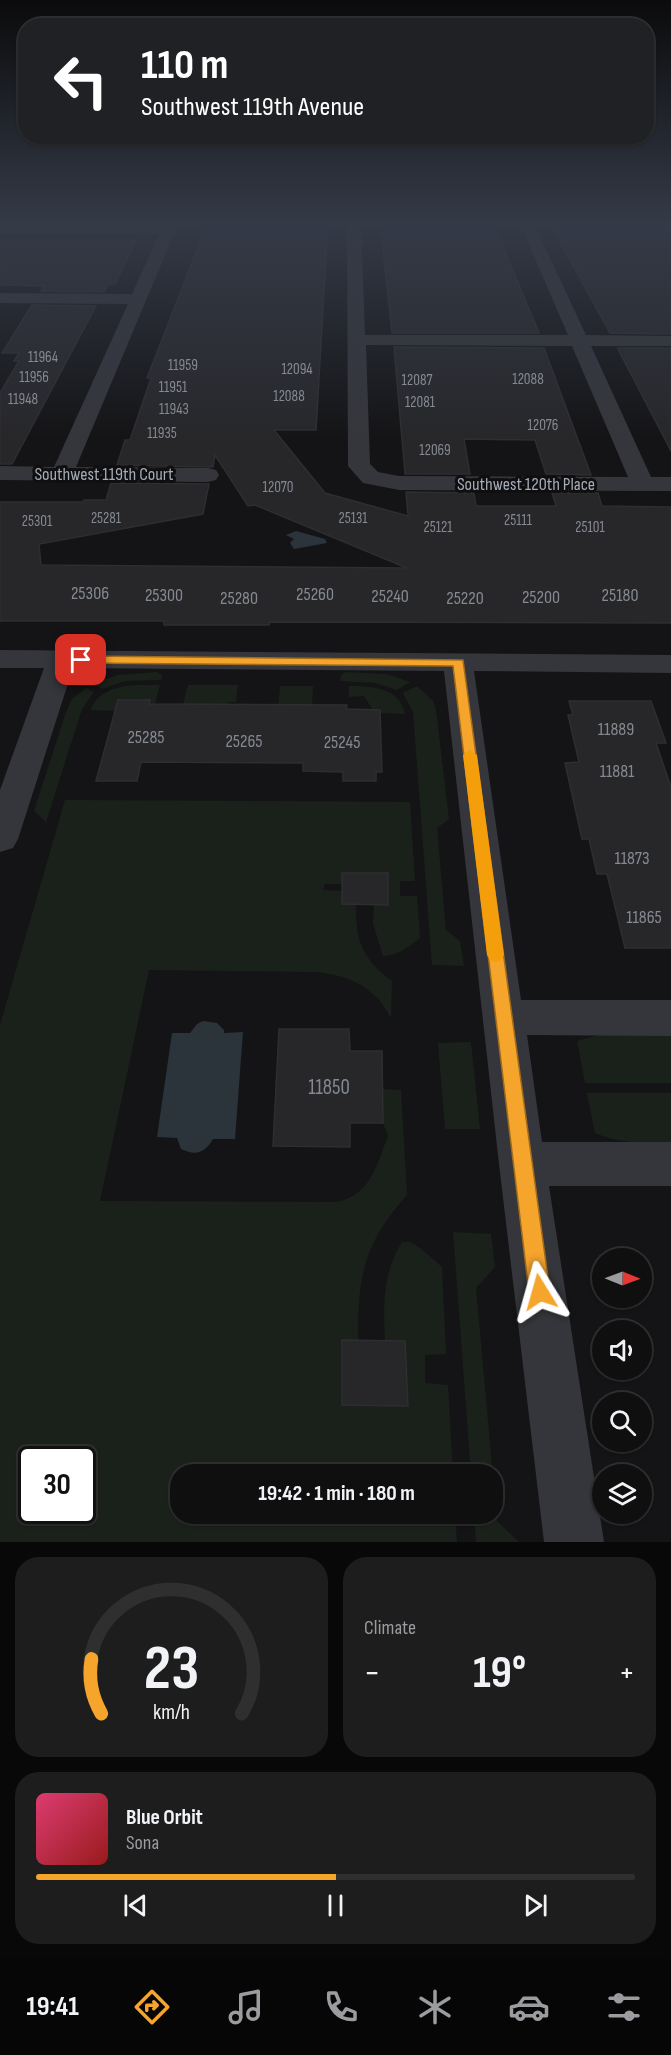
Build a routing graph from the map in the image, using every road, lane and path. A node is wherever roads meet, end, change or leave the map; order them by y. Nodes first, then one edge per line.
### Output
1 (141, 294) edge
2 (355, 294) edge
3 (558, 294) edge
4 (0, 298) edge
5 (139, 298) junction
6 (356, 340) junction
7 (579, 341) junction
8 (671, 341) edge
9 (0, 473) edge
10 (62, 474) junction
11 (208, 475) dead end
12 (643, 484) junction
13 (671, 484) edge
14 (0, 659) edge
15 (61, 660) junction
16 (458, 663) junction
17 (671, 664) edge
18 (0, 839) edge
19 (503, 1017) junction
20 (671, 1018) edge
21 (522, 1164) junction
22 (671, 1164) edge
23 (574, 1542) edge

1 - 5 street
2 - 6 street
3 - 7 street
4 - 5 street
5 - 10 street
6 - 7 street
6 - 12 street, Southwest 120th Place
7 - 8 street
7 - 12 street
9 - 10 street, Southwest 119th Court
10 - 11 street, Southwest 119th Court
12 - 13 street, Southwest 120th Place
14 - 15 street
15 - 16 street
15 - 18 street
16 - 17 street
16 - 19 street
19 - 20 street
19 - 21 street
21 - 22 street
21 - 23 street

